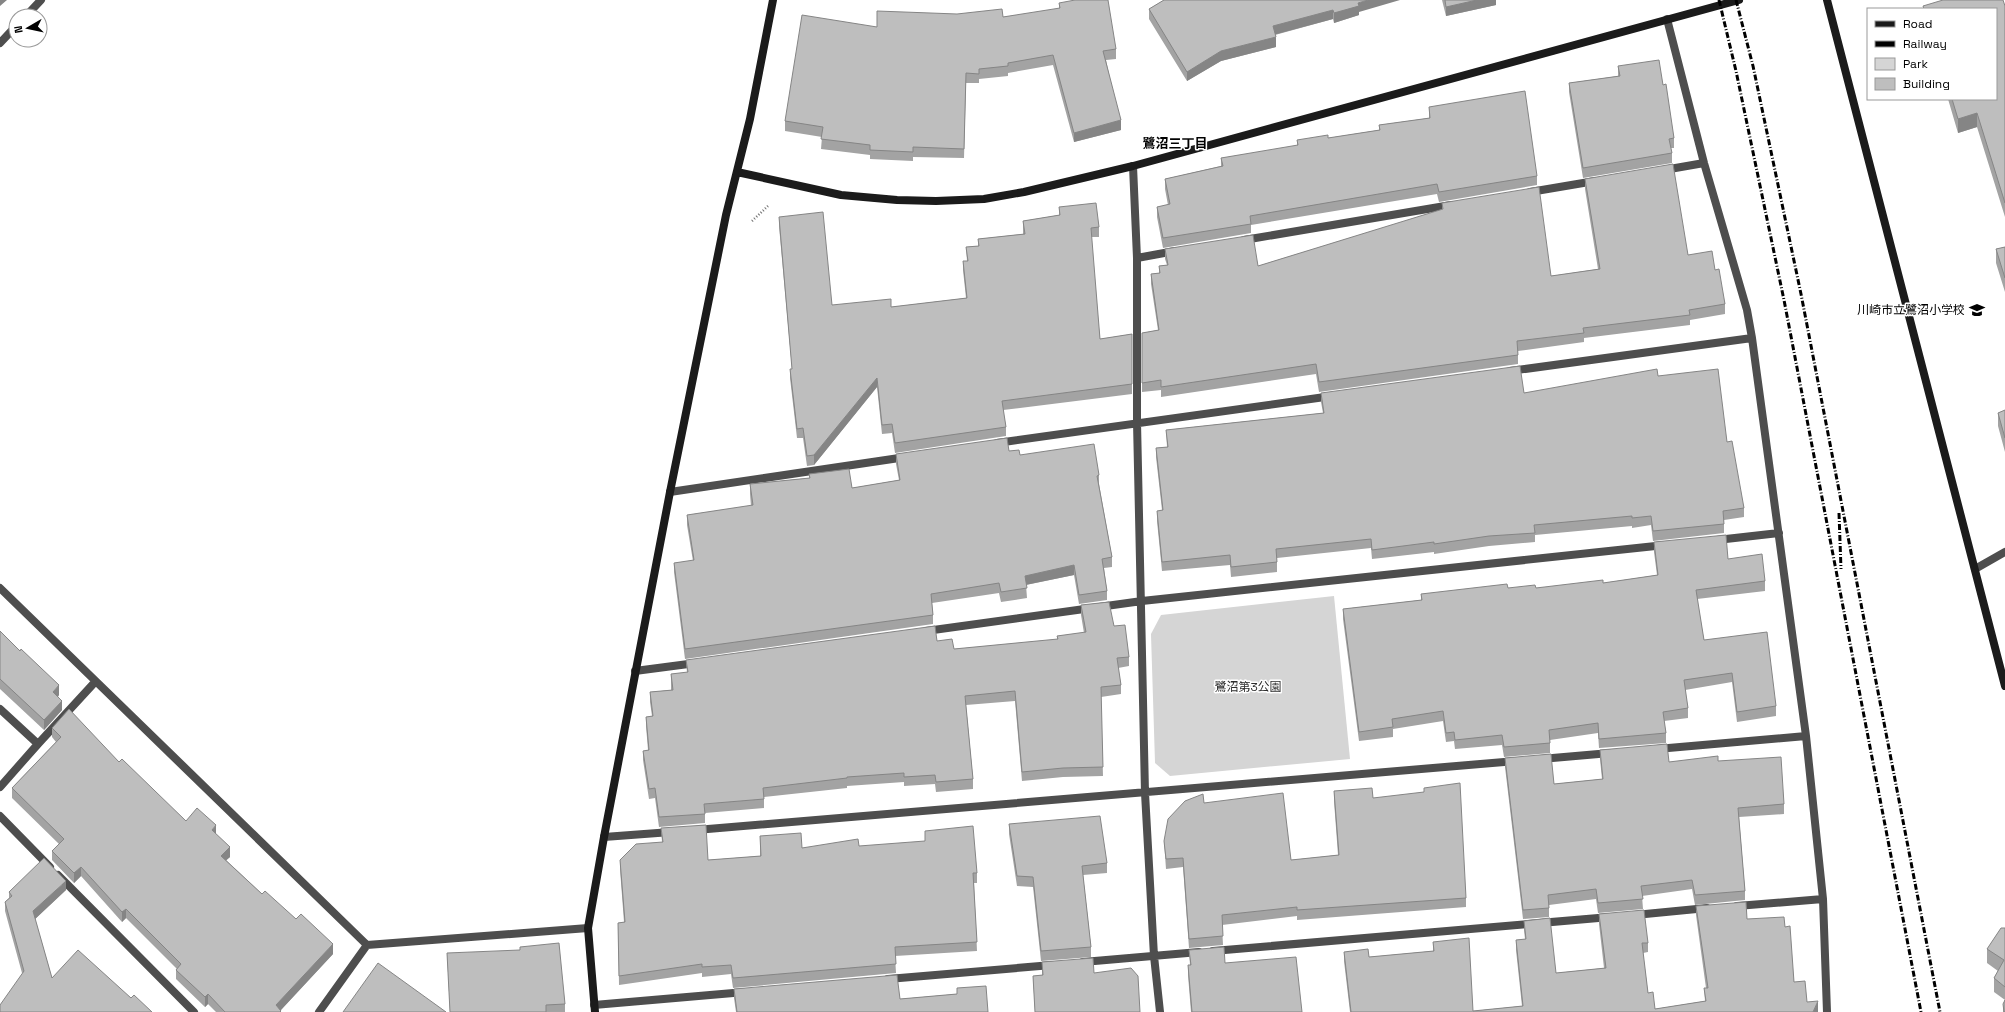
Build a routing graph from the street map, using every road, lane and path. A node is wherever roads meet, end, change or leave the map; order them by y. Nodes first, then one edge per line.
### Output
1 (41, 0) edge
2 (773, 0) edge
3 (1739, 0) edge
4 (1827, 0) edge
5 (34, 8) edge
6 (1667, 19) junction
7 (8, 34) edge
8 (0, 43) edge
9 (1704, 163) junction
10 (1133, 166) junction
11 (1657, 171) edge
12 (737, 172) junction
13 (1602, 180) edge
14 (1523, 193) edge
15 (1460, 204) edge
16 (768, 206) dead end
17 (752, 221) dead end
18 (1239, 240) edge
19 (1184, 250) edge
20 (1137, 258) junction
21 (1752, 338) junction
22 (1500, 373) edge
23 (1342, 394) edge
24 (1137, 422) junction
25 (989, 444) edge
26 (911, 456) edge
27 (670, 492) junction
28 (1779, 533) junction
29 (1708, 540) edge
30 (1677, 544) edge
31 (2005, 552) edge
32 (1975, 569) junction
33 (0, 588) edge
34 (1142, 601) junction
35 (920, 632) edge
36 (706, 661) edge
37 (635, 671) junction
38 (95, 682) junction
39 (2005, 686) edge
40 (0, 709) edge
41 (1806, 736) junction
42 (38, 744) junction
43 (1646, 750) edge
44 (1622, 752) edge
45 (0, 787) edge
46 (1145, 793) junction
47 (0, 816) edge
48 (604, 837) junction
49 (1822, 899) junction
50 (588, 928) junction
51 (367, 944) junction
52 (1154, 956) junction
53 (1075, 963) edge
54 (1059, 964) edge
55 (878, 980) edge
56 (752, 991) edge
57 (595, 1008) edge
58 (194, 1012) edge
59 (319, 1012) edge
60 (1160, 1012) edge
61 (1827, 1012) edge

1 - 5 street
2 - 12 street
3 - 6 street
4 - 32 street
6 - 9 street
6 - 10 street
7 - 8 street
9 - 11 street
9 - 21 street
10 - 12 street
10 - 20 street
12 - 27 street
13 - 14 street
15 - 18 street
16 - 17 path
19 - 20 street
20 - 24 street
21 - 22 street
21 - 28 street
23 - 24 street
24 - 25 street
24 - 34 street
26 - 27 street
27 - 37 street
28 - 29 street
28 - 41 street
30 - 34 street
31 - 32 street
32 - 39 street
33 - 38 street
34 - 35 street
34 - 46 street
36 - 37 street
37 - 48 street
38 - 42 street
38 - 51 street
40 - 42 street
41 - 43 street
41 - 49 street
42 - 45 street
44 - 46 street
46 - 48 street
46 - 52 street
47 - 58 street
48 - 50 street
49 - 52 street
49 - 61 street
50 - 51 street
50 - 57 street
51 - 59 street
52 - 53 street
52 - 60 street
54 - 55 street
56 - 57 street

